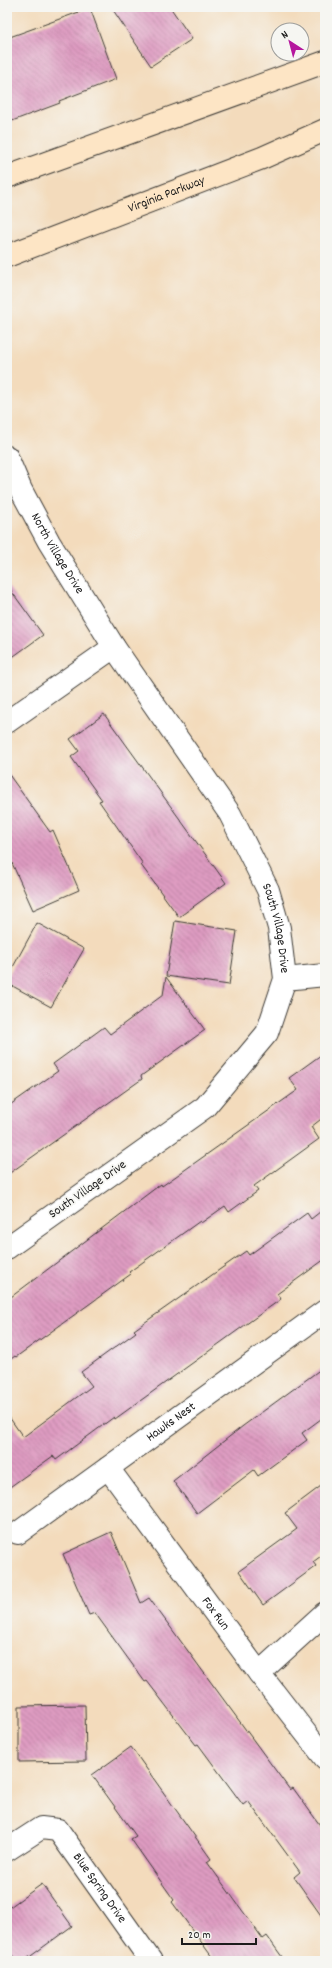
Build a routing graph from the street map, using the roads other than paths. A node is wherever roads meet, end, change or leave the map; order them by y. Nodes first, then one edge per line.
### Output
1 (325, 62) edge
2 (325, 130) edge
3 (7, 177) edge
4 (7, 256) edge
5 (7, 457) edge
6 (114, 647) junction
7 (7, 722) edge
8 (325, 975) edge
9 (285, 979) junction
10 (7, 1248) edge
11 (325, 1311) edge
12 (108, 1468) junction
13 (18, 1533) dead end
14 (325, 1613) edge
15 (259, 1673) junction
16 (325, 1758) edge
17 (7, 1850) edge
18 (151, 1961) edge

1 - 3 main road
2 - 4 main road, Virginia Parkway
5 - 6 street, North Village Drive
6 - 7 street
6 - 9 street, South Village Drive
8 - 9 street
9 - 10 street, South Village Drive
11 - 12 street, Hawks Nest
12 - 13 street, Hawks Nest
12 - 15 street, Fox Run
14 - 15 street
15 - 16 street, Fox Run
17 - 18 street, Blue Spring Drive

